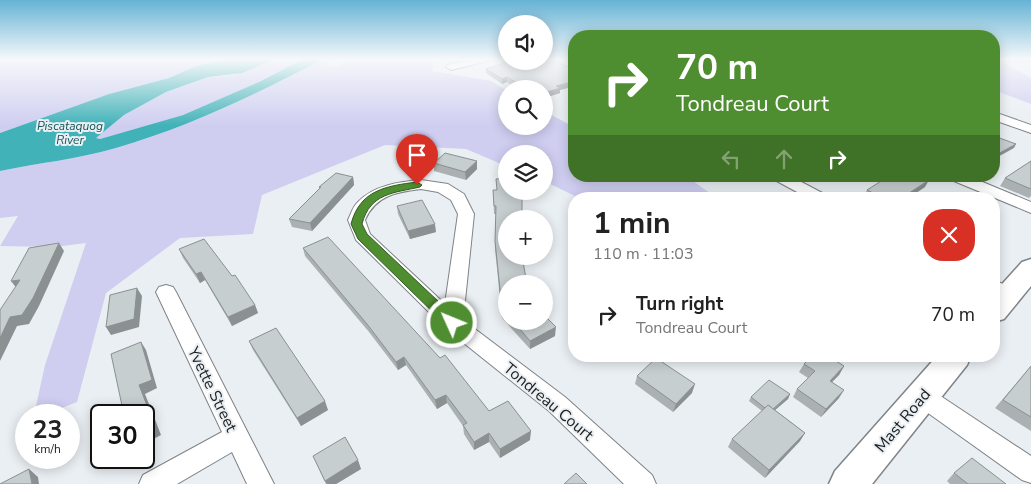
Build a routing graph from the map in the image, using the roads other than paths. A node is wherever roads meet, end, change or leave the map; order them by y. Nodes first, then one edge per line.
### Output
1 (1000, 118) edge
2 (1031, 129) edge
3 (789, 182) edge
4 (968, 182) edge
5 (809, 192) edge
6 (992, 192) edge
7 (1000, 195) edge
8 (1031, 208) edge
9 (1031, 268) edge
10 (166, 292) dead end
11 (1000, 297) edge
12 (452, 323) junction
13 (951, 362) edge
14 (922, 396) junction
15 (236, 437) junction
16 (1031, 471) edge
17 (152, 484) edge
18 (261, 484) edge
19 (643, 484) edge
20 (848, 484) edge

1 - 2 street
3 - 5 street
4 - 6 street
7 - 8 street
9 - 11 main road
10 - 15 street, Yvette Street
12 - 12 street, Tondreau Court
12 - 19 street, Tondreau Court
13 - 14 main road, Mast Road
14 - 16 street
14 - 20 main road, Mast Road
15 - 17 street
15 - 18 street, Yvette Street

